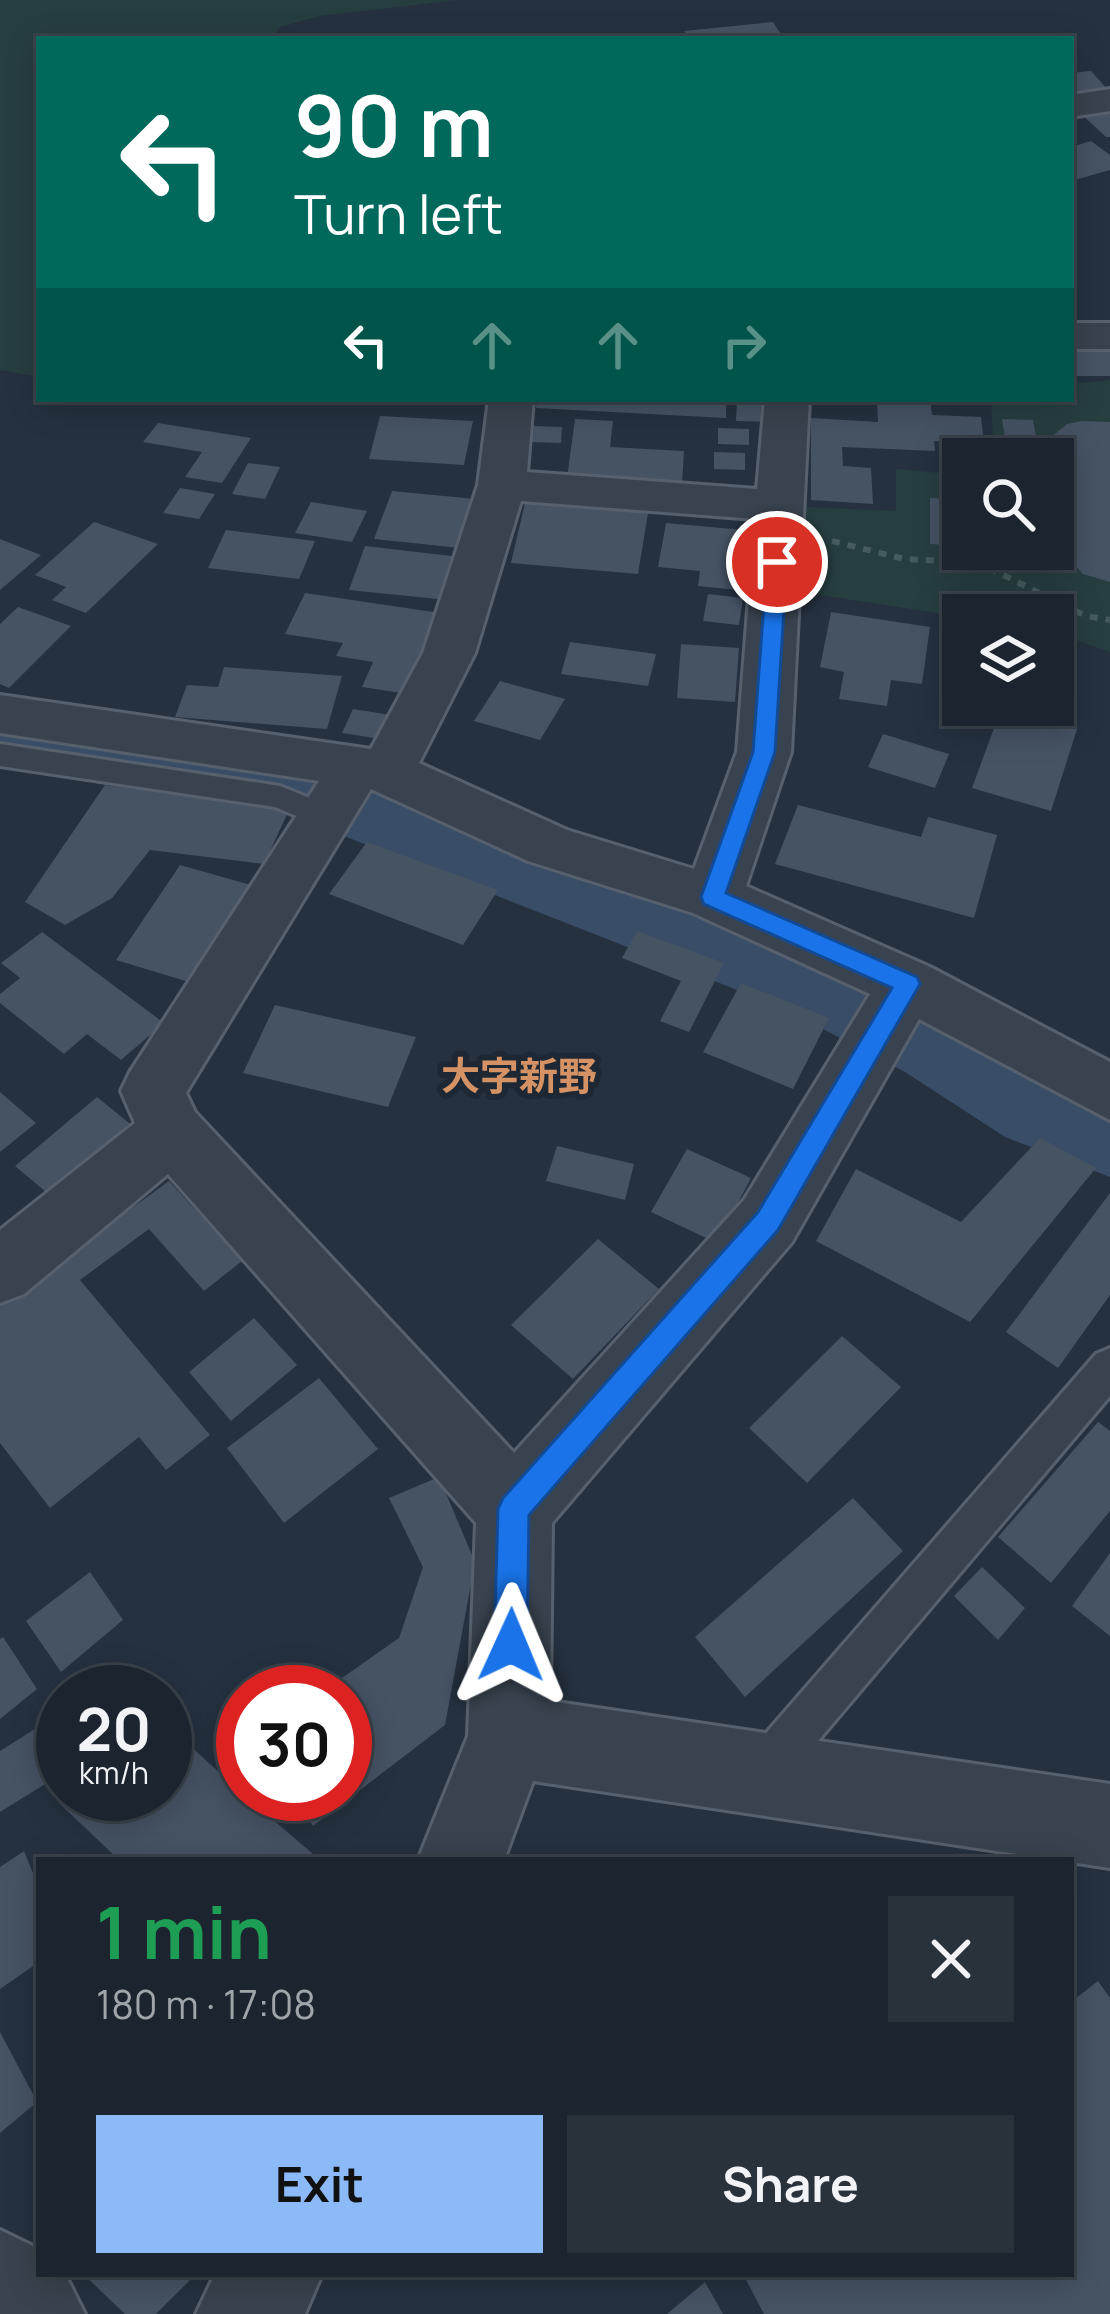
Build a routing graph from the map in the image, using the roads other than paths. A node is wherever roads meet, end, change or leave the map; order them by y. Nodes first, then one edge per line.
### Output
1 (1110, 100) edge
2 (1074, 106) edge
3 (1074, 336) edge
4 (1110, 336) edge
5 (511, 402) edge
6 (788, 402) edge
7 (502, 485) junction
8 (780, 521) junction
9 (0, 714) edge
10 (0, 755) edge
11 (356, 781) junction
12 (713, 897) junction
13 (908, 984) junction
14 (1110, 1093) edge
15 (172, 1132) junction
16 (0, 1272) edge
17 (1110, 1367) edge
18 (514, 1509) junction
19 (509, 1736) junction
20 (761, 1774) junction
21 (1110, 1826) edge
22 (462, 1857) edge
23 (0, 2279) edge
24 (36, 2314) edge

1 - 2 street
3 - 4 street
5 - 7 street
6 - 8 street
7 - 8 street
7 - 11 street
8 - 12 street
9 - 11 street
10 - 11 lane
11 - 12 street
11 - 15 street
12 - 13 street
13 - 14 street
13 - 18 street
15 - 16 street
15 - 18 street
17 - 20 lane
18 - 19 street
19 - 20 street
19 - 22 street
20 - 21 street
23 - 24 street

